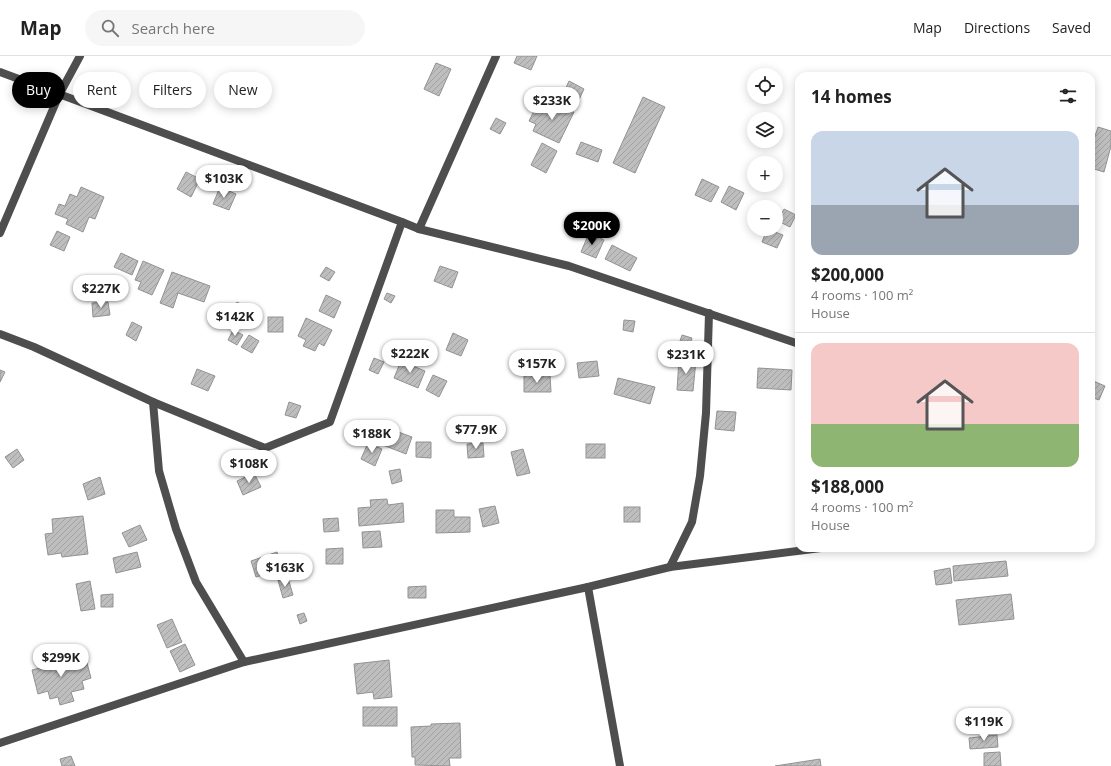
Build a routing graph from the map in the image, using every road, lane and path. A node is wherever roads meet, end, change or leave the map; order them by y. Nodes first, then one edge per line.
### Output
1 (80, 56) edge
2 (496, 56) edge
3 (0, 72) edge
4 (12, 77) edge
5 (65, 84) edge
6 (65, 97) edge
7 (53, 108) edge
8 (402, 222) junction
9 (420, 229) junction
10 (0, 233) edge
11 (709, 314) junction
12 (0, 334) edge
13 (795, 343) edge
14 (154, 402) junction
15 (795, 551) edge
16 (670, 567) junction
17 (588, 587) junction
18 (244, 662) junction
19 (0, 743) edge
20 (620, 766) edge

1 - 5 street
2 - 9 street
3 - 4 street
6 - 8 street
7 - 10 street
8 - 9 street
8 - 14 street
9 - 11 street
11 - 13 street
11 - 16 street
12 - 14 street
14 - 18 street
15 - 16 street
16 - 17 street
17 - 18 street
17 - 20 street
18 - 19 street

